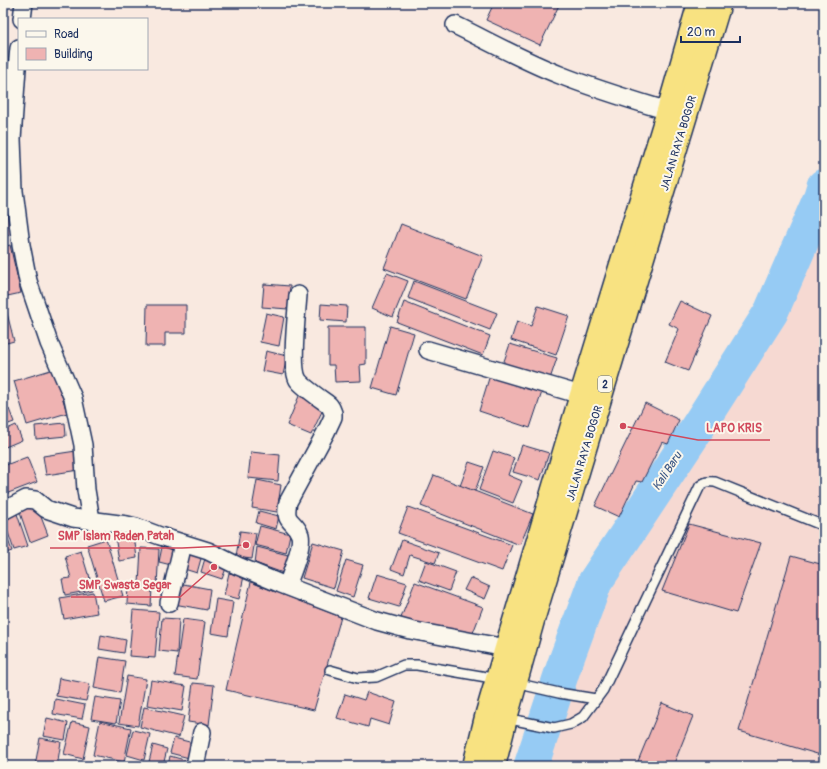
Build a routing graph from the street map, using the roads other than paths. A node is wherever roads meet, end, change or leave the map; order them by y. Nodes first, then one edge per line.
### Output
1 (24, 3) edge
2 (699, 3) edge
3 (720, 3) edge
4 (22, 18) edge
5 (455, 25) dead end
6 (18, 53) edge
7 (9, 97) edge
8 (668, 111) junction
9 (298, 295) dead end
10 (428, 350) dead end
11 (581, 395) junction
12 (4, 508) edge
13 (91, 520) junction
14 (824, 526) edge
15 (182, 544) junction
16 (287, 586) junction
17 (169, 604) dead end
18 (506, 648) junction
19 (330, 670) dead end
20 (512, 682) junction
21 (596, 699) junction
22 (501, 716) junction
23 (202, 732) dead end
24 (195, 766) edge
25 (474, 766) edge
26 (494, 766) edge

1 - 4 street
2 - 8 highway, JALAN RAYA BOGOR / 2
3 - 20 highway, JALAN RAYA BOGOR / 2
5 - 8 street
6 - 7 street
7 - 13 street
8 - 11 highway, JALAN RAYA BOGOR / 2
9 - 16 street
10 - 11 street
11 - 18 highway, JALAN RAYA BOGOR / 2
12 - 13 street
13 - 15 street
14 - 21 lane
15 - 16 street
15 - 17 street
16 - 18 street
18 - 20 highway, JALAN RAYA BOGOR / 2
19 - 20 lane
20 - 21 lane
20 - 22 highway, JALAN RAYA BOGOR / 2
21 - 22 lane
22 - 25 highway, JALAN RAYA BOGOR / 2
22 - 26 highway, JALAN RAYA BOGOR / 2
23 - 24 street

